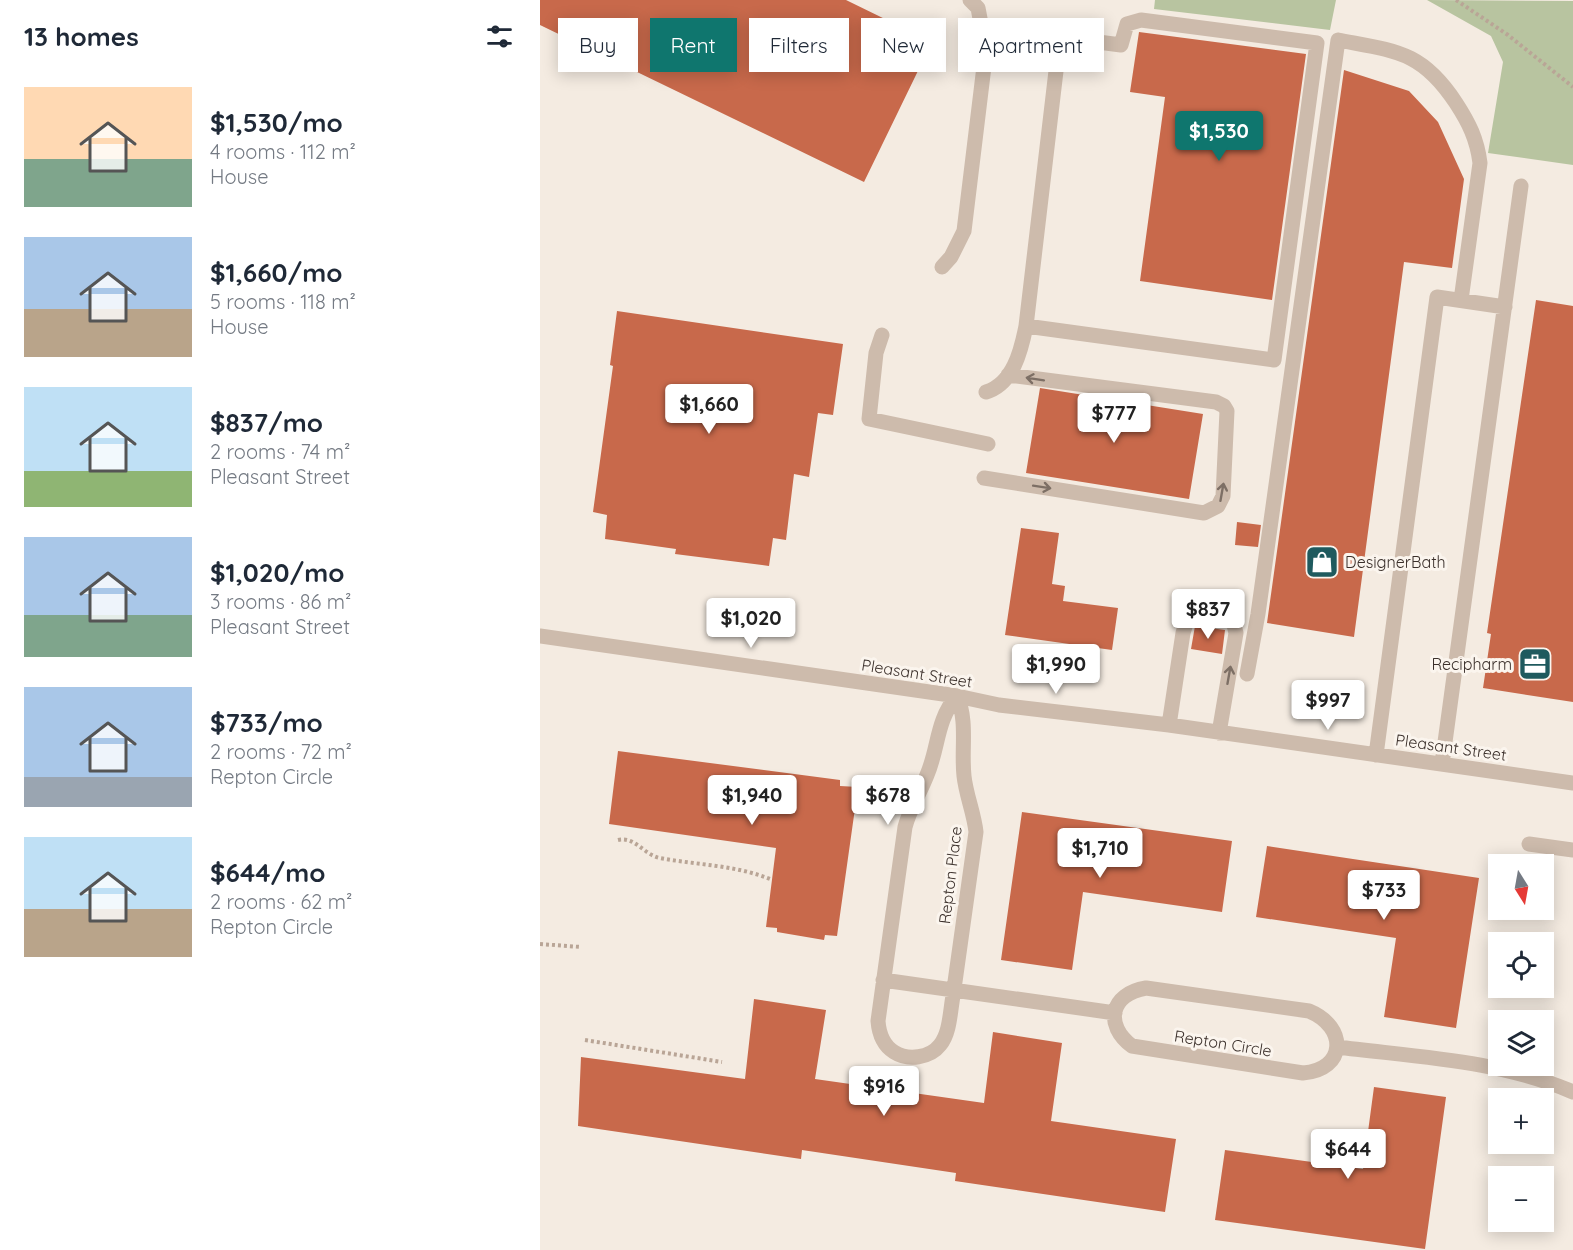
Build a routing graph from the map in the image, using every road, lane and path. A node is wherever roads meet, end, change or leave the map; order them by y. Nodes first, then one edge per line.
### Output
1 (970, 0) edge
2 (1456, 0) edge
3 (1573, 87) edge
4 (1521, 186) dead end
5 (942, 267) dead end
6 (1461, 300) junction
7 (1505, 307) junction
8 (1026, 326) junction
9 (882, 335) dead end
10 (1008, 375) junction
11 (986, 392) dead end
12 (988, 444) dead end
13 (984, 478) dead end
14 (540, 636) edge
15 (1247, 674) dead end
16 (957, 696) junction
17 (1169, 725) junction
18 (1220, 733) junction
19 (1376, 755) junction
20 (1443, 764) junction
21 (1573, 783) edge
22 (618, 840) dead end
23 (1529, 844) dead end
24 (1573, 850) edge
25 (770, 879) dead end
26 (540, 944) edge
27 (581, 947) dead end
28 (884, 980) junction
29 (954, 990) junction
30 (1114, 1013) junction
31 (585, 1040) dead end
32 (1337, 1047) junction
33 (722, 1062) dead end
34 (1573, 1092) edge

1 - 5 street
2 - 3 path
4 - 7 street
6 - 7 street
6 - 15 street
6 - 19 street
7 - 20 street
8 - 8 street
8 - 10 street
9 - 12 street
10 - 11 street
13 -> 10 street
14 - 16 street, Pleasant Street
16 - 17 street, Pleasant Street
16 - 28 street, Repton Place
16 - 29 street, Repton Place
17 - 18 street, Pleasant Street
18 -> 17 street
18 - 19 street, Pleasant Street
19 - 20 street, Pleasant Street
20 - 21 street, Pleasant Street
22 - 25 path
23 - 24 street
26 - 27 path
28 - 29 street
28 - 29 street, Repton Place
29 - 30 street
30 - 32 street
30 - 32 street, Repton Circle
31 - 33 path
32 - 34 street

